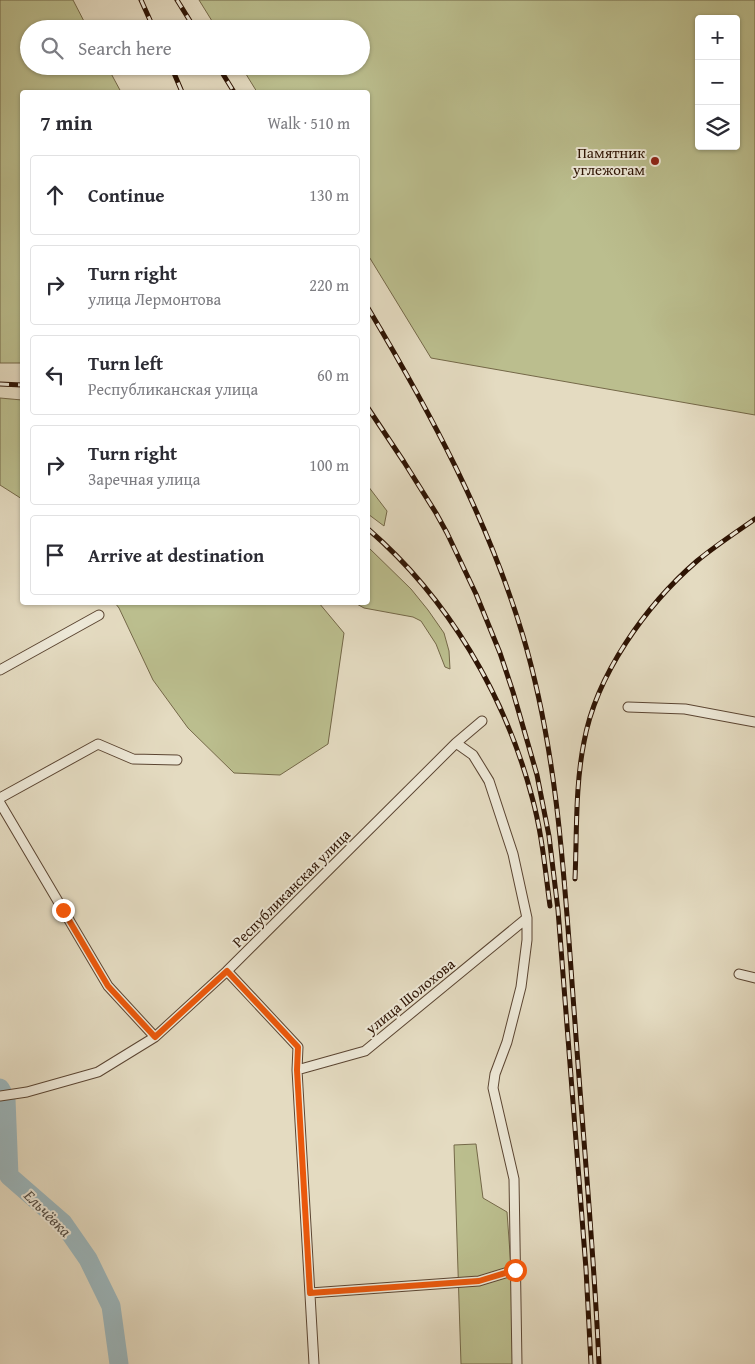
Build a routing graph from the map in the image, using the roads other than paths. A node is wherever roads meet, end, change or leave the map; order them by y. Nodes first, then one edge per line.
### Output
1 (99, 616) dead end
2 (0, 670) edge
3 (628, 707) dead end
4 (482, 721) dead end
5 (755, 722) edge
6 (456, 743) junction
7 (177, 760) dead end
8 (0, 798) edge
9 (0, 803) edge
10 (527, 918) junction
11 (227, 971) junction
12 (739, 974) dead end
13 (755, 978) edge
14 (155, 1037) junction
15 (297, 1070) junction
16 (0, 1096) edge
17 (515, 1270) junction
18 (310, 1293) junction
19 (314, 1364) edge
20 (517, 1364) edge

1 - 2 street
3 - 5 street
4 - 6 street, Республиканская улица
6 - 10 street
6 - 11 street, Республиканская улица
7 - 8 street
9 - 14 street
10 - 15 street, улица Шолохова
10 - 17 street
11 - 14 street, Республиканская улица
11 - 15 street
12 - 13 street
14 - 16 street, Республиканская улица
15 - 18 street
17 - 18 street
17 - 20 street
18 - 19 street

